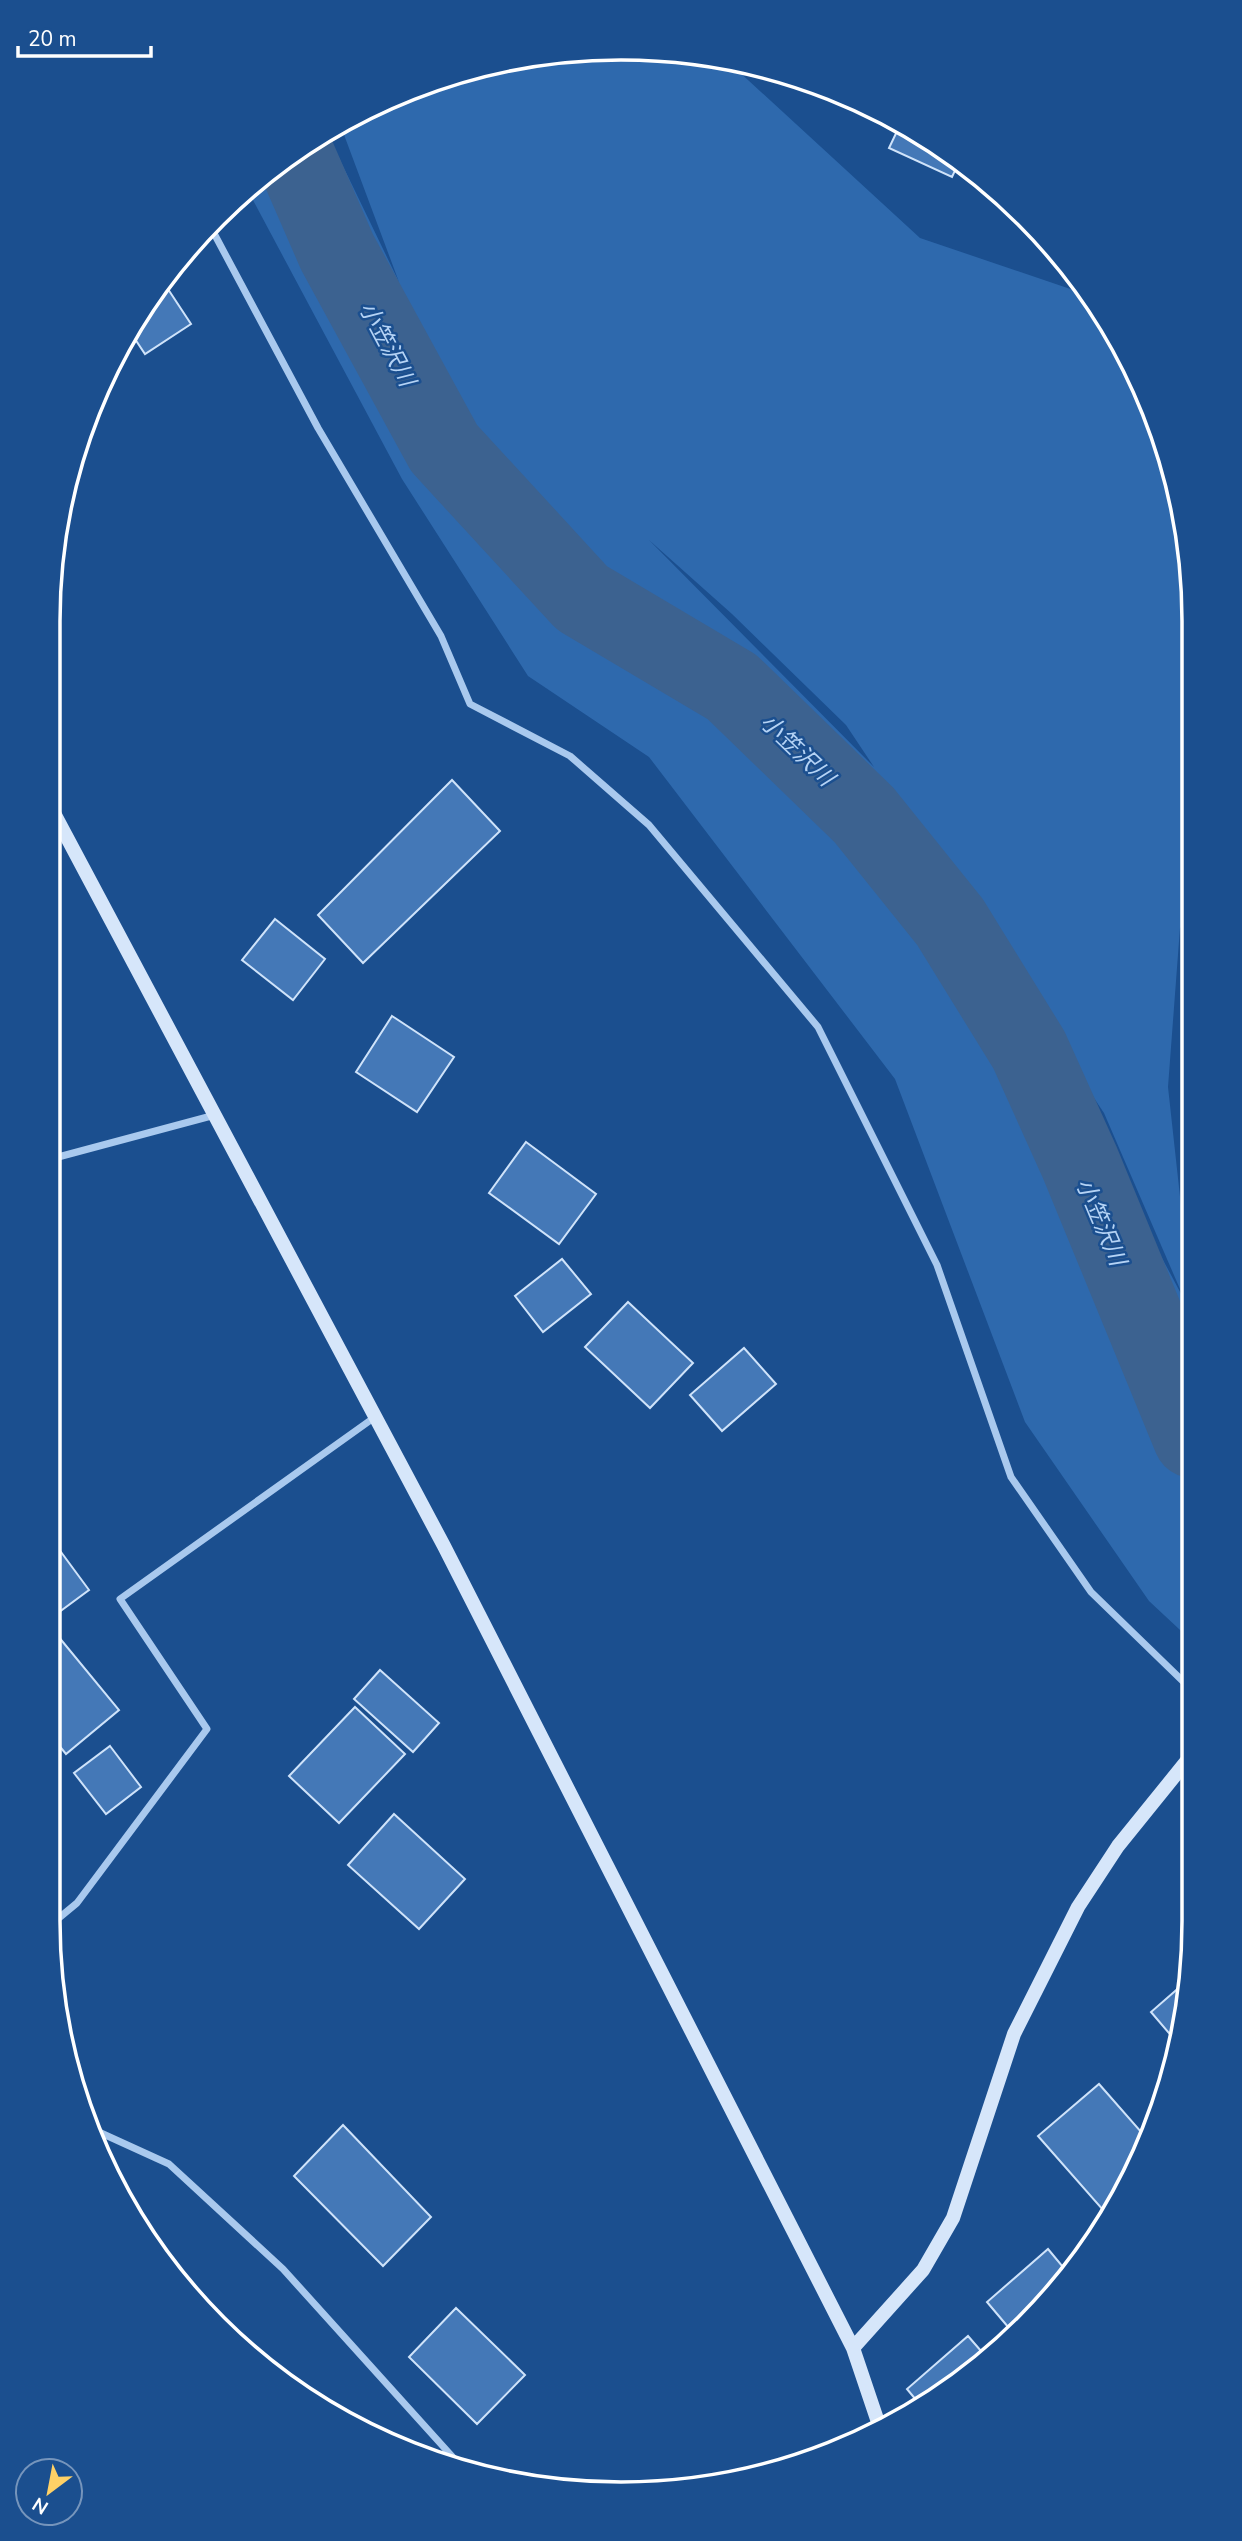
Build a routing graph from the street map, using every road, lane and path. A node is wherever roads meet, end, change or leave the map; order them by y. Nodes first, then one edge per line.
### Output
1 (214, 234) edge
2 (60, 824) edge
3 (216, 1115) junction
4 (60, 1157) edge
5 (375, 1416) junction
6 (1182, 1680) edge
7 (1182, 1767) edge
8 (60, 1917) edge
9 (101, 2132) edge
10 (853, 2348) junction
11 (877, 2420) edge
12 (451, 2455) edge

1 - 6 street
2 - 3 street
3 - 4 street
3 - 5 street
5 - 8 street
5 - 10 street
7 - 10 street
9 - 12 street
10 - 11 street

